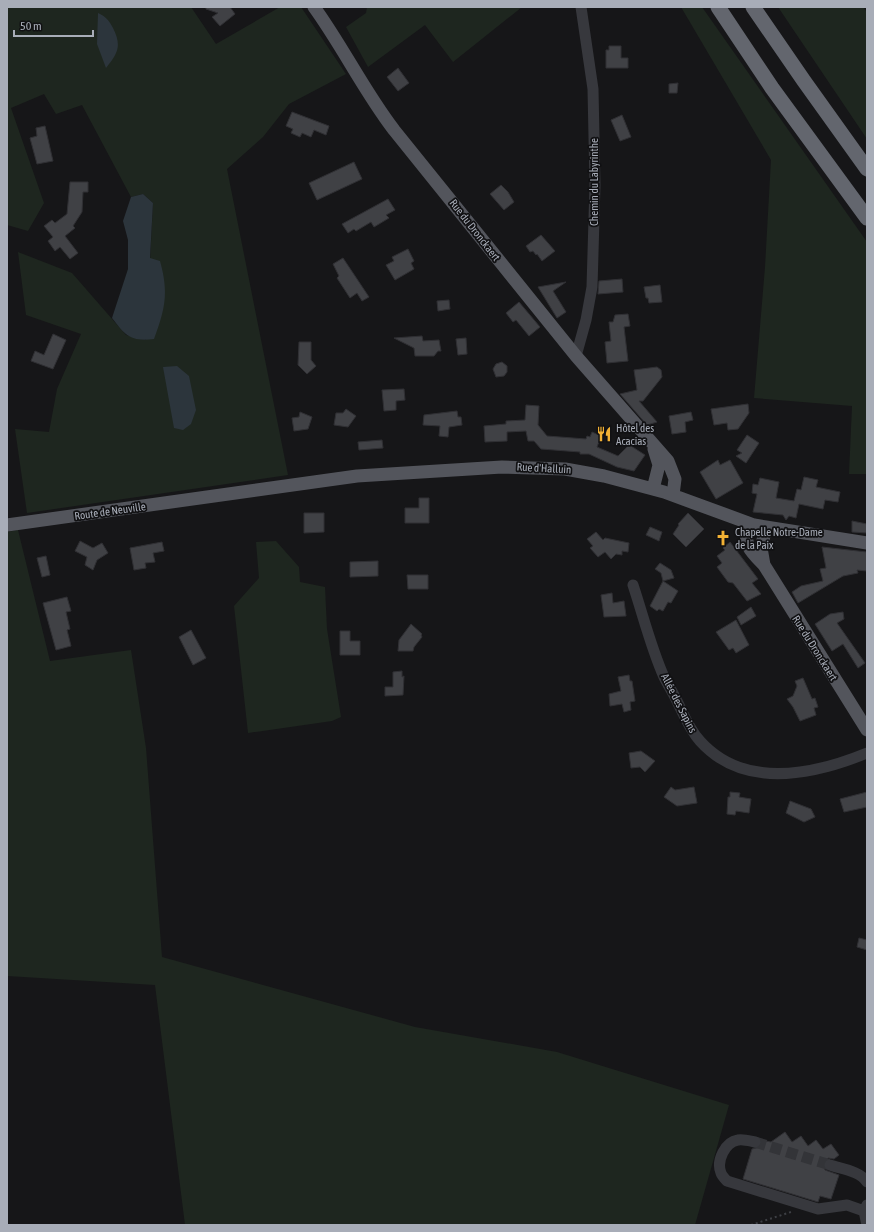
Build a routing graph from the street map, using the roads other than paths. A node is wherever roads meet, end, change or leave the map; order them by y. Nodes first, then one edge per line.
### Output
1 (314, 7) edge
2 (581, 7) edge
3 (718, 7) edge
4 (753, 7) edge
5 (867, 169) edge
6 (867, 218) edge
7 (576, 356) junction
8 (650, 442) junction
9 (653, 489) junction
10 (673, 495) junction
11 (212, 496) joint
12 (747, 523) junction
13 (7, 525) edge
14 (766, 528) junction
15 (867, 543) edge
16 (764, 565) junction
17 (633, 585) dead end
18 (867, 730) edge
19 (867, 753) edge
20 (755, 1142) tunnel mouth
21 (830, 1165) tunnel mouth
22 (867, 1182) edge
23 (865, 1207) edge
24 (867, 1225) edge

1 - 7 main road, Rue du Dronckaert
2 - 7 street, Chemin du Labyrinthe
3 - 6 highway
4 - 5 highway
7 - 8 main road, Rue du Dronckaert
8 - 9 main road, Rue du Dronckaert
8 - 10 main road, Rue du Dronckaert
9 - 10 main road, Rue d'Halluin
9 - 11 main road, Rue d'Halluin
10 - 12 main road, Rue d'Halluin
11 - 13 main road, Route de Neuville
12 - 14 main road, Rue d'Halluin
12 - 16 main road, Rue du Dronckaert
14 - 15 main road, Rue d'Halluin
14 - 16 main road, Rue du Dronckaert
16 - 18 main road, Rue du Dronckaert
17 - 19 street, Allée des Sapins
20 - 23 street
21 - 22 street
23 - 24 street

